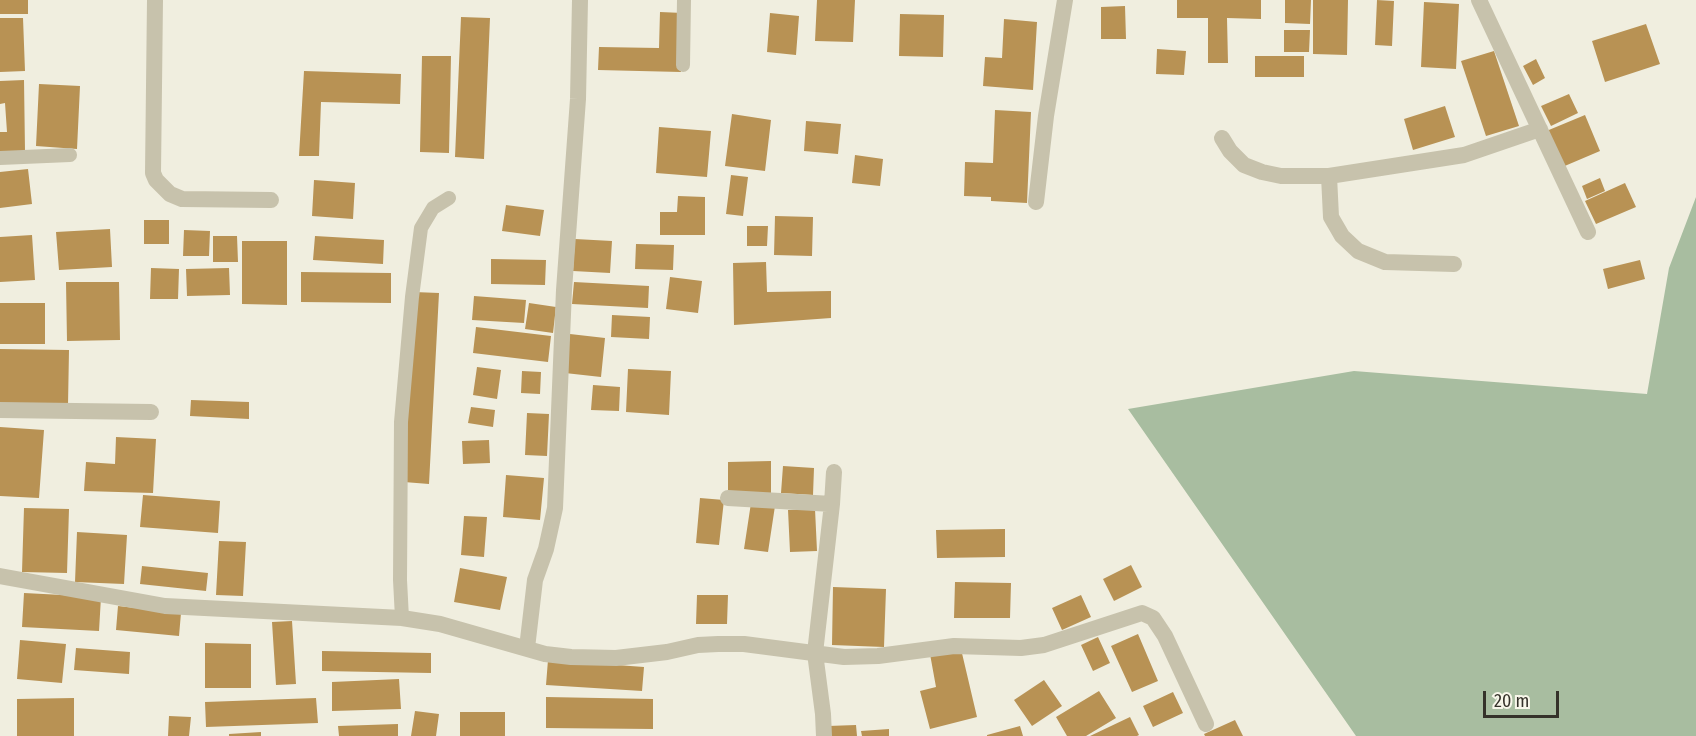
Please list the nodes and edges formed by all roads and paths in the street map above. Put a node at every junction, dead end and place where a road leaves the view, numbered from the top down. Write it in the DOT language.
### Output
graph roads {
  1 [pos="155,0"];
  2 [pos="580,0"];
  3 [pos="684,0"];
  4 [pos="1065,0"];
  5 [pos="1479,0"];
  6 [pos="683,65"];
  7 [pos="1540,129"];
  8 [pos="1222,138"];
  9 [pos="70,155"];
  10 [pos="0,158"];
  11 [pos="1329,176"];
  12 [pos="449,198"];
  13 [pos="271,200"];
  14 [pos="1036,202"];
  15 [pos="1588,232"];
  16 [pos="1454,264"];
  17 [pos="0,410"];
  18 [pos="151,412"];
  19 [pos="834,472"];
  20 [pos="728,498"];
  21 [pos="832,504"];
  22 [pos="0,576"];
  23 [pos="402,618"];
  24 [pos="527,648"];
  25 [pos="815,653"];
  26 [pos="1206,724"];
  27 [pos="824,736"];
  1 -- 13 [label="street"];
  2 -- 24 [label="street"];
  3 -- 6 [label="lane"];
  4 -- 14 [label="street"];
  5 -- 7 [label="street"];
  7 -- 11 [label="street"];
  7 -- 15 [label="street"];
  8 -- 11 [label="street"];
  9 -- 10 [label="lane"];
  11 -- 16 [label="street"];
  12 -- 23 [label="lane"];
  17 -- 18 [label="street"];
  19 -- 21 [label="street"];
  20 -- 21 [label="street"];
  21 -- 25 [label="street"];
  22 -- 23 [label="street"];
  23 -- 24 [label="street"];
  24 -- 25 [label="street"];
  25 -- 26 [label="street"];
  25 -- 27 [label="street"];
}
